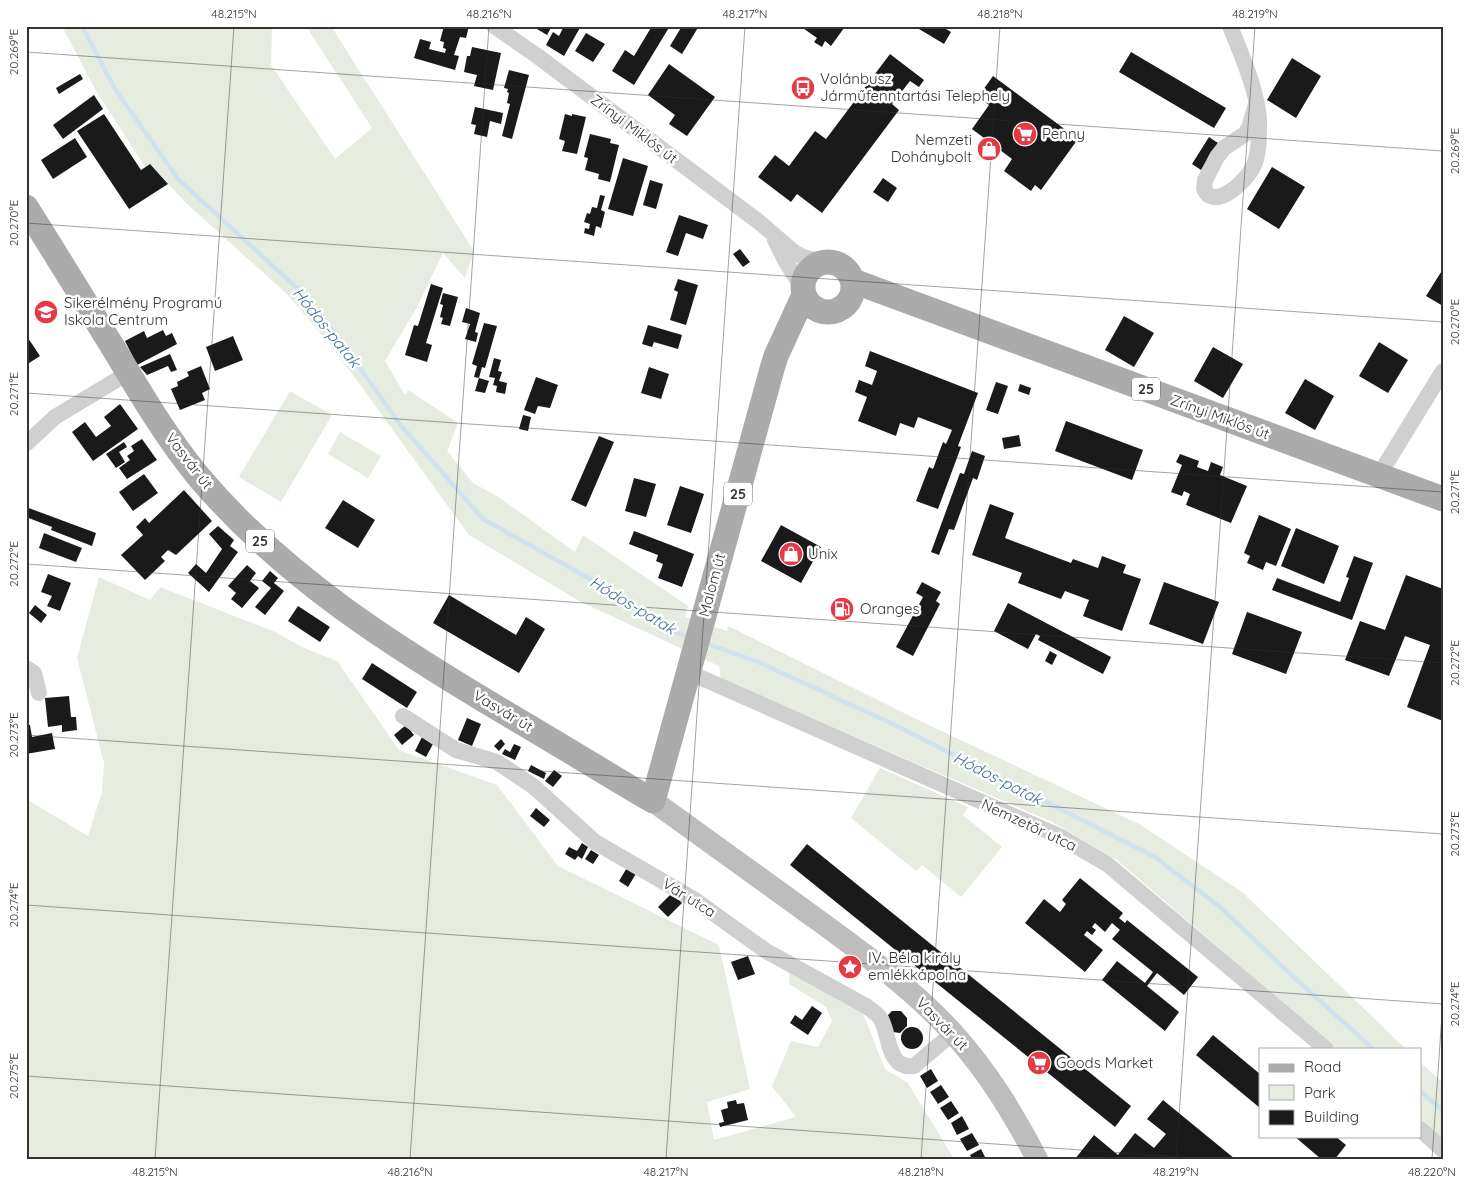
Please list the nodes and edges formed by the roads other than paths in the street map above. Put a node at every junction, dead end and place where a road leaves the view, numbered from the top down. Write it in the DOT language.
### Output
graph roads {
  1 [pos="494,26"];
  2 [pos="1230,26"];
  3 [pos="1256,104"];
  4 [pos="26,207"];
  5 [pos="772,234"];
  6 [pos="822,262"];
  7 [pos="853,281"];
  8 [pos="803,292"];
  9 [pos="914,303"];
  10 [pos="836,310"];
  11 [pos="772,369"];
  12 [pos="1443,371"];
  13 [pos="128,373"];
  14 [pos="26,444"];
  15 [pos="1379,475"];
  16 [pos="1443,500"];
  17 [pos="689,666"];
  18 [pos="26,668"];
  19 [pos="39,693"];
  20 [pos="403,716"];
  21 [pos="666,753"];
  22 [pos="600,769"];
  23 [pos="653,801"];
  24 [pos="953,1033"];
  25 [pos="1325,1048"];
  26 [pos="1422,1132"];
  27 [pos="1443,1150"];
  28 [pos="1037,1159"];
  1 -- 5 [label="street, Zrínyi Miklós út"];
  2 -- 3 [label="street"];
  3 -- 3 [label="street"];
  4 -- 13 [label="main road, Vasvár út / 25"];
  5 -- 6 [label="street, Zrínyi Miklós út"];
  5 -- 8 [label="street, Zrínyi Miklós út"];
  6 -- 7 [label="main road, 25"];
  6 -- 8 [label="main road, 25"];
  7 -- 9 [label="main road, Zrínyi Miklós út / 25"];
  7 -- 10 [label="main road"];
  8 -- 10 [label="main road"];
  8 -- 11 [label="main road, Malom út / 25"];
  9 -- 10 [label="main road, Zrínyi Miklós út / 25"];
  9 -- 15 [label="main road, Zrínyi Miklós út / 25"];
  10 -- 11 [label="main road, Malom út / 25"];
  11 -- 17 [label="main road, Malom út / 25"];
  12 -- 15 [label="street"];
  13 -- 14 [label="street"];
  13 -- 22 [label="main road, Vasvár út / 25"];
  15 -- 16 [label="main road, Zrínyi Miklós út / 25"];
  17 -- 21 [label="main road, Malom út / 25"];
  17 -- 25 [label="street, Nemzetőr utca"];
  18 -- 19 [label="street"];
  20 -- 24 [label="street, Vár utca"];
  21 -- 22 [label="main road, 25"];
  21 -- 23 [label="main road, Malom út / 25"];
  22 -- 23 [label="main road, Vasvár út / 25"];
  23 -- 24 [label="street, Vasvár út"];
  24 -- 28 [label="street, Vasvár út"];
  26 -- 27 [label="street"];
}
